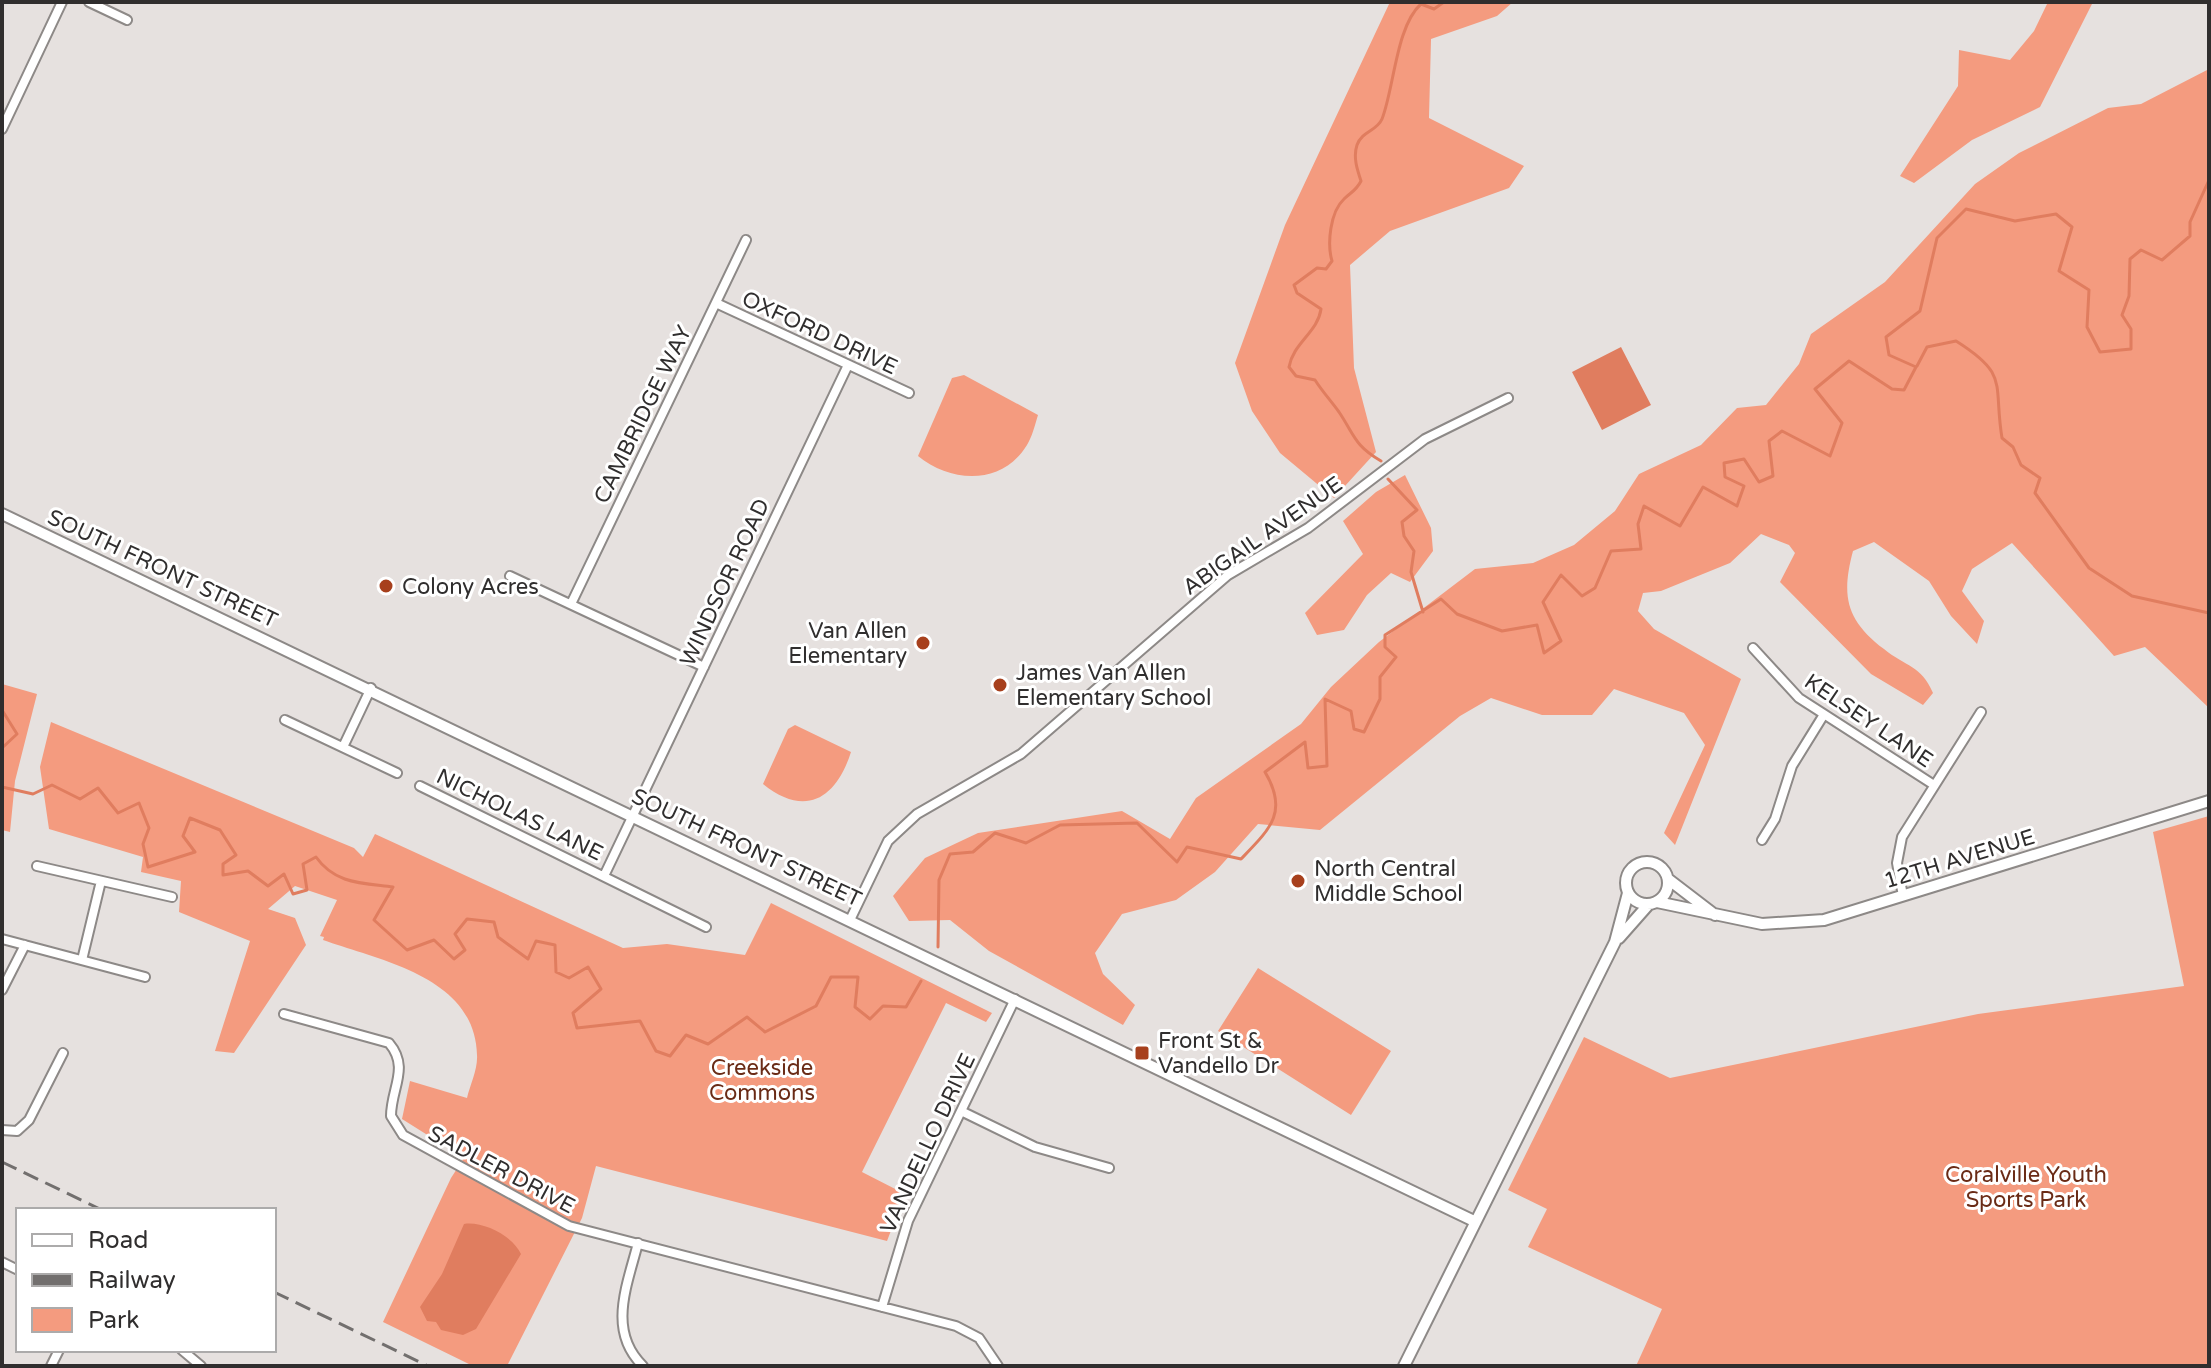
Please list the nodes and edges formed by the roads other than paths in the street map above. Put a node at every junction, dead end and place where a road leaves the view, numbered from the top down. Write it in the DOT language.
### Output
graph roads {
  1 [pos="62,2"];
  2 [pos="89,2"];
  3 [pos="127,20"];
  4 [pos="2,129"];
  5 [pos="746,240"];
  6 [pos="716,303"];
  7 [pos="848,365"];
  8 [pos="909,393"];
  9 [pos="1508,398"];
  10 [pos="2,514"];
  11 [pos="510,576"];
  12 [pos="571,604"];
  13 [pos="1753,648"];
  14 [pos="704,667"];
  15 [pos="371,688"];
  16 [pos="1981,712"];
  17 [pos="1823,716"];
  18 [pos="285,720"];
  19 [pos="343,747"];
  20 [pos="397,773"];
  21 [pos="1934,785"];
  22 [pos="420,786"];
  23 [pos="2209,801"];
  24 [pos="633,815"];
  25 [pos="1762,840"];
  26 [pos="37,866"];
  27 [pos="604,876"];
  28 [pos="1668,879"];
  29 [pos="101,881"];
  30 [pos="1628,893"];
  31 [pos="1903,896"];
  32 [pos="172,897"];
  33 [pos="1653,903"];
  34 [pos="1717,916"];
  35 [pos="851,918"];
  36 [pos="706,927"];
  37 [pos="2,939"];
  38 [pos="1615,942"];
  39 [pos="25,945"];
  40 [pos="82,960"];
  41 [pos="145,977"];
  42 [pos="2,990"];
  43 [pos="1015,999"];
  44 [pos="284,1014"];
  45 [pos="63,1053"];
  46 [pos="961,1111"];
  47 [pos="2,1130"];
  48 [pos="1109,1168"];
  49 [pos="1474,1221"];
  50 [pos="638,1243"];
  51 [pos="882,1307"];
  52 [pos="184,1352"];
  53 [pos="201,1366"];
  54 [pos="643,1366"];
  55 [pos="998,1366"];
  56 [pos="1404,1366"];
  1 -- 4 [label="street"];
  2 -- 3 [label="street"];
  5 -- 6 [label="street, CAMBRIDGE WAY"];
  6 -- 7 [label="street, OXFORD DRIVE"];
  6 -- 12 [label="street, CAMBRIDGE WAY"];
  7 -- 8 [label="street, OXFORD DRIVE"];
  7 -- 14 [label="street, WINDSOR ROAD"];
  9 -- 35 [label="street, ABIGAIL AVENUE"];
  10 -- 15 [label="street, SOUTH FRONT STREET"];
  11 -- 12 [label="street"];
  12 -- 14 [label="street"];
  13 -- 17 [label="street, KELSEY LANE"];
  14 -- 24 [label="street, WINDSOR ROAD"];
  15 -- 19 [label="street"];
  15 -- 24 [label="street, SOUTH FRONT STREET"];
  16 -- 21 [label="street"];
  17 -- 21 [label="street, KELSEY LANE"];
  17 -- 25 [label="street"];
  18 -- 19 [label="street"];
  19 -- 20 [label="street"];
  21 -- 31 [label="street"];
  22 -- 27 [label="street, NICHOLAS LANE"];
  23 -- 31 [label="street, 12TH AVENUE"];
  24 -- 27 [label="street, NICHOLAS LANE"];
  24 -- 35 [label="street, SOUTH FRONT STREET"];
  26 -- 29 [label="street"];
  27 -- 36 [label="street, NICHOLAS LANE"];
  28 -- 30 [label="street"];
  28 -- 33 [label="street"];
  28 -- 34 [label="street, 12TH AVENUE"];
  29 -- 32 [label="street"];
  29 -- 40 [label="street"];
  30 -- 33 [label="street"];
  30 -- 38 [label="street"];
  31 -- 34 [label="street, 12TH AVENUE"];
  33 -- 34 [label="street, 12TH AVENUE"];
  33 -- 38 [label="street"];
  35 -- 43 [label="street, SOUTH FRONT STREET"];
  37 -- 39 [label="street"];
  38 -- 49 [label="street"];
  39 -- 40 [label="street"];
  39 -- 42 [label="street"];
  40 -- 41 [label="street"];
  43 -- 46 [label="street, VANDELLO DRIVE"];
  43 -- 49 [label="street, SOUTH FRONT STREET"];
  44 -- 50 [label="street, SADLER DRIVE"];
  45 -- 47 [label="street"];
  46 -- 48 [label="street"];
  46 -- 51 [label="street, VANDELLO DRIVE"];
  49 -- 56 [label="street"];
  50 -- 51 [label="street, SADLER DRIVE"];
  50 -- 54 [label="street"];
  51 -- 55 [label="street, SADLER DRIVE"];
  52 -- 53 [label="street"];
}
